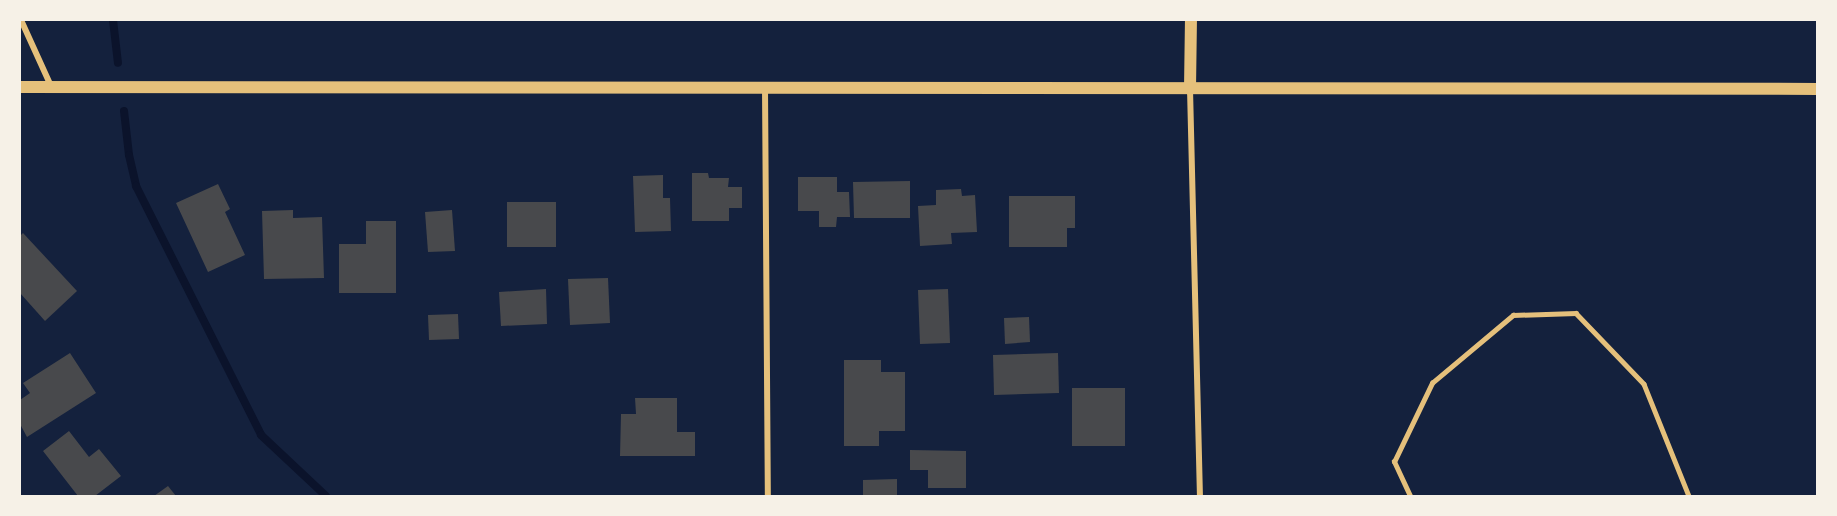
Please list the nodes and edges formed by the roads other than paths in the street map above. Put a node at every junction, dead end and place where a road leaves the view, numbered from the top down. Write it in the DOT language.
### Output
graph roads {
  1 [pos="21,20"];
  2 [pos="1191,20"];
  3 [pos="20,87"];
  4 [pos="51,87"];
  5 [pos="765,87"];
  6 [pos="1190,89"];
  7 [pos="1818,90"];
  8 [pos="768,496"];
  9 [pos="1200,496"];
  10 [pos="1410,496"];
  11 [pos="1689,496"];
  1 -- 4 [label="street"];
  2 -- 6 [label="main road"];
  3 -- 4 [label="main road"];
  4 -- 5 [label="main road"];
  5 -- 6 [label="main road"];
  5 -- 8 [label="street"];
  6 -- 7 [label="main road"];
  6 -- 9 [label="street"];
  10 -- 11 [label="lane"];
}
